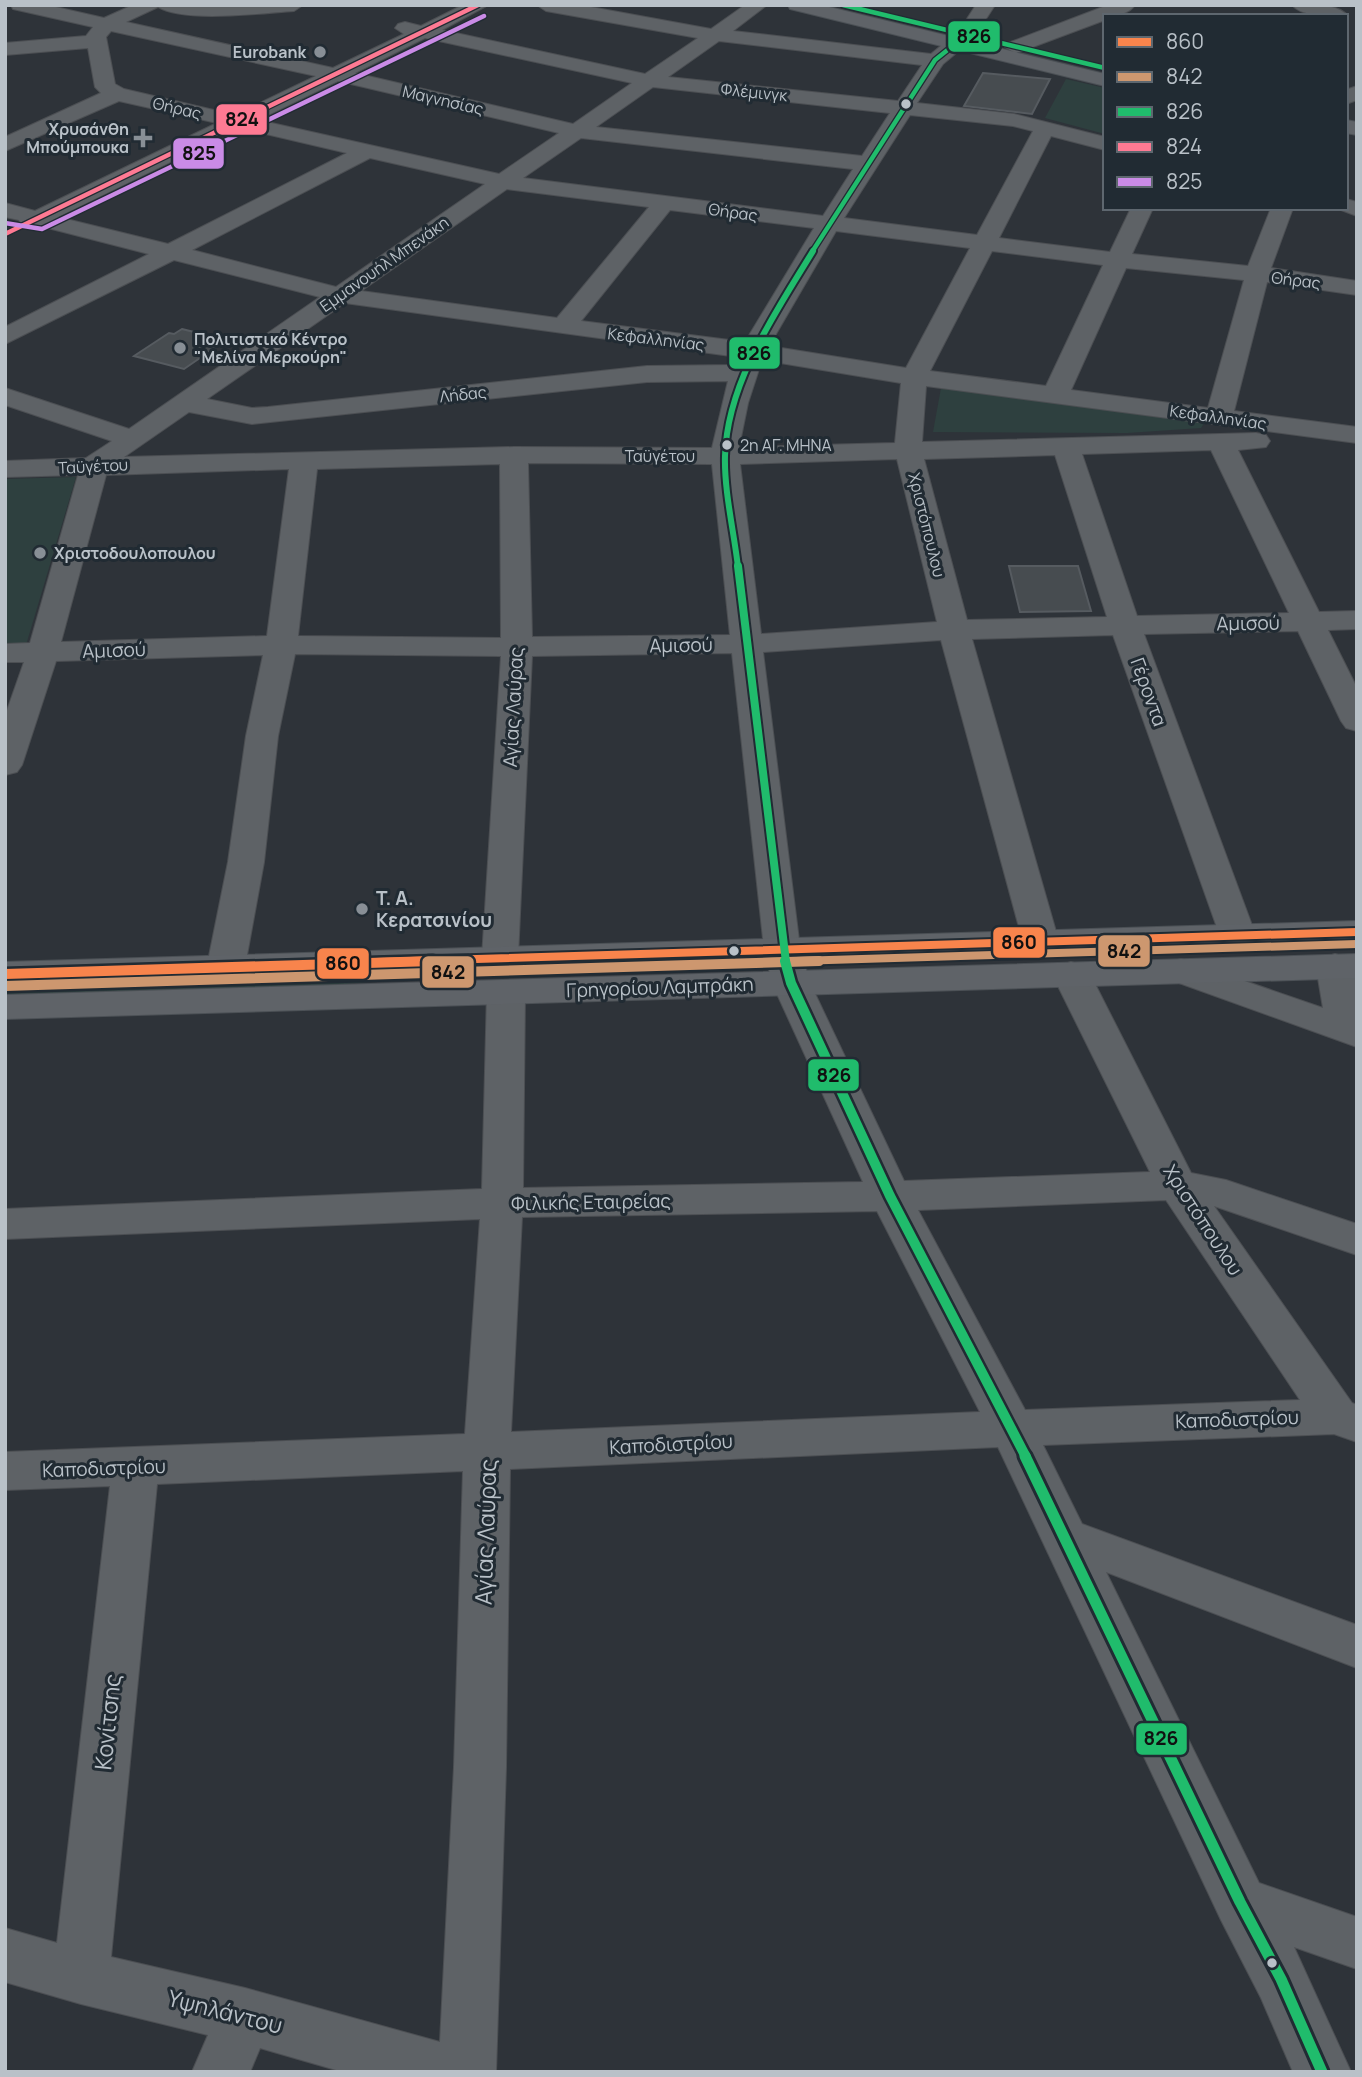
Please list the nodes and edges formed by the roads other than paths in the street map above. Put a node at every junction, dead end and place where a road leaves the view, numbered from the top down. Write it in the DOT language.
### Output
graph roads {
  1 [pos="20,5"];
  2 [pos="150,5"];
  3 [pos="166,5"];
  4 [pos="294,5"];
  5 [pos="479,5"];
  6 [pos="546,5"];
  7 [pos="758,5"];
  8 [pos="797,5"];
  9 [pos="842,5"];
  10 [pos="986,5"];
  11 [pos="1126,5"];
  12 [pos="187,8"];
  13 [pos="440,8"];
  14 [pos="1294,8"];
  15 [pos="1327,14"];
  16 [pos="414,30"];
  17 [pos="138,31"];
  18 [pos="100,33"];
  19 [pos="715,35"];
  20 [pos="952,46"];
  21 [pos="1015,47"];
  22 [pos="5,48"];
  23 [pos="1103,68"];
  24 [pos="326,72"];
  25 [pos="1103,80"];
  26 [pos="649,81"];
  27 [pos="117,94"];
  28 [pos="905,107"];
  29 [pos="226,119"];
  30 [pos="1045,128"];
  31 [pos="577,131"];
  32 [pos="11,138"];
  33 [pos="1103,143"];
  34 [pos="366,152"];
  35 [pos="870,164"];
  36 [pos="503,182"];
  37 [pos="664,203"];
  38 [pos="1141,210"];
  39 [pos="1281,210"];
  40 [pos="16,215"];
  41 [pos="828,225"];
  42 [pos="5,234"];
  43 [pos="983,244"];
  44 [pos="170,254"];
  45 [pos="1118,260"];
  46 [pos="1257,275"];
  47 [pos="1357,288"];
  48 [pos="340,295"];
  49 [pos="563,327"];
  50 [pos="5,337"];
  51 [pos="748,362"];
  52 [pos="915,377"];
  53 [pos="1055,395"];
  54 [pos="5,396"];
  55 [pos="184,403"];
  56 [pos="1220,429"];
  57 [pos="1357,437"];
  58 [pos="132,439"];
  59 [pos="1066,446"];
  60 [pos="908,450"];
  61 [pos="514,456"];
  62 [pos="725,456"];
  63 [pos="304,460"];
  64 [pos="95,465"];
  65 [pos="5,469"];
  66 [pos="1357,620"];
  67 [pos="1310,621"];
  68 [pos="1125,625"];
  69 [pos="954,630"];
  70 [pos="745,644"];
  71 [pos="281,645"];
  72 [pos="517,647"];
  73 [pos="43,652"];
  74 [pos="5,653"];
  75 [pos="1357,722"];
  76 [pos="5,765"];
  77 [pos="1357,932"];
  78 [pos="1238,936"];
  79 [pos="1041,942"];
  80 [pos="787,965"];
  81 [pos="1346,966"];
  82 [pos="226,967"];
  83 [pos="1181,971"];
  84 [pos="5,974"];
  85 [pos="1071,974"];
  86 [pos="503,975"];
  87 [pos="5,1007"];
  88 [pos="1351,1032"];
  89 [pos="1177,1185"];
  90 [pos="890,1196"];
  91 [pos="502,1203"];
  92 [pos="5,1224"];
  93 [pos="1357,1240"];
  94 [pos="1347,1420"];
  95 [pos="1012,1427"];
  96 [pos="487,1453"];
  97 [pos="135,1467"];
  98 [pos="5,1471"];
  99 [pos="1067,1540"];
  100 [pos="1357,1647"];
  101 [pos="1240,1902"];
  102 [pos="1357,1943"];
  103 [pos="5,1955"];
  104 [pos="81,1977"];
  105 [pos="245,2016"];
  106 [pos="221,2072"];
  107 [pos="444,2072"];
  108 [pos="467,2072"];
  109 [pos="1322,2072"];
  1 -- 18 [label="street, Μαγνησίας"];
  2 -- 18 [label="street"];
  3 -- 12 [label="street"];
  4 -- 12 [label="street"];
  5 -- 16 [label="street"];
  6 -- 19 [label="street"];
  7 -- 19 [label="street, Εμμανουήλ Μπενάκη"];
  8 -- 20 [label="main road"];
  9 -- 20 [label="main road"];
  10 -- 20 [label="street"];
  11 -- 21 [label="street"];
  12 -- 17 [label="street"];
  13 -- 16 [label="street"];
  14 -- 15 [label="street"];
  16 -- 24 [label="street"];
  16 -- 26 [label="street, Φλέμινγκ"];
  17 -- 18 [label="street, Μαγνησίας"];
  17 -- 24 [label="street, Μαγνησίας"];
  18 -- 22 [label="street"];
  18 -- 27 [label="street"];
  19 -- 20 [label="street"];
  19 -- 26 [label="street, Εμμανουήλ Μπενάκη"];
  20 -- 21 [label="main road"];
  20 -- 25 [label="main road"];
  20 -- 28 [label="street"];
  21 -- 23 [label="main road"];
  24 -- 29 [label="street"];
  24 -- 31 [label="street, Μαγνησίας"];
  26 -- 28 [label="street, Φλέμινγκ"];
  26 -- 31 [label="street, Εμμανουήλ Μπενάκη"];
  27 -- 29 [label="street, Θήρας"];
  27 -- 32 [label="street"];
  28 -- 30 [label="street, Φλέμινγκ"];
  28 -- 35 [label="street"];
  29 -- 34 [label="street, Θήρας"];
  29 -- 40 [label="street"];
  30 -- 33 [label="street, Φλέμινγκ"];
  30 -- 43 [label="street, Χριστόπουλου"];
  31 -- 35 [label="street, Μαγνησίας"];
  31 -- 36 [label="street, Εμμανουήλ Μπενάκη"];
  34 -- 36 [label="street, Θήρας"];
  34 -- 44 [label="street"];
  35 -- 41 [label="street"];
  36 -- 37 [label="street, Θήρας"];
  36 -- 48 [label="street, Εμμανουήλ Μπενάκη"];
  37 -- 41 [label="street, Θήρας"];
  37 -- 49 [label="street"];
  38 -- 45 [label="street"];
  39 -- 46 [label="street"];
  40 -- 42 [label="street"];
  40 -- 44 [label="street, Κεφαλληνίας"];
  41 -- 43 [label="street, Θήρας"];
  41 -- 51 [label="street"];
  43 -- 45 [label="street, Θήρας"];
  43 -- 52 [label="street, Χριστόπουλου"];
  44 -- 48 [label="street, Κεφαλληνίας"];
  44 -- 50 [label="street"];
  45 -- 46 [label="street, Θήρας"];
  45 -- 53 [label="street"];
  46 -- 47 [label="street, Θήρας"];
  46 -- 56 [label="street"];
  48 -- 49 [label="street, Κεφαλληνίας"];
  48 -- 55 [label="street, Εμμανουήλ Μπενάκη"];
  49 -- 51 [label="street, Κεφαλληνίας"];
  51 -- 52 [label="street, Κεφαλληνίας"];
  51 -- 55 [label="street, Λήδας"];
  51 -- 62 [label="street"];
  52 -- 53 [label="street, Κεφαλληνίας"];
  52 -- 60 [label="street, Χριστόπουλου"];
  53 -- 56 [label="street, Κεφαλληνίας"];
  54 -- 58 [label="street"];
  55 -- 58 [label="street, Εμμανουήλ Μπενάκη"];
  56 -- 57 [label="street, Ταϋγέτου"];
  56 -- 59 [label="street, Ταϋγέτου"];
  56 -- 67 [label="street"];
  58 -- 64 [label="street, Εμμανουήλ Μπενάκη"];
  59 -- 60 [label="street, Ταϋγέτου"];
  59 -- 68 [label="street, Γέροντα"];
  60 -- 62 [label="street, Ταϋγέτου"];
  60 -- 69 [label="street, Χριστόπουλου"];
  61 -- 62 [label="street, Ταϋγέτου"];
  61 -- 63 [label="street, Ταϋγέτου"];
  61 -- 72 [label="street, Αγίας Λαύρας"];
  62 -- 70 [label="street"];
  63 -- 64 [label="street, Ταϋγέτου"];
  63 -- 71 [label="street"];
  64 -- 65 [label="street, Ταϋγέτου"];
  64 -- 73 [label="street"];
  66 -- 67 [label="street, Αμισού"];
  67 -- 68 [label="street, Αμισού"];
  67 -- 75 [label="street"];
  68 -- 69 [label="street, Αμισού"];
  68 -- 78 [label="street, Γέροντα"];
  69 -- 70 [label="street, Αμισού"];
  69 -- 79 [label="street, Χριστόπουλου"];
  70 -- 72 [label="street, Αμισού"];
  70 -- 80 [label="street"];
  71 -- 72 [label="street, Αμισού"];
  71 -- 73 [label="street, Αμισού"];
  71 -- 82 [label="street"];
  72 -- 86 [label="street, Αγίας Λαύρας"];
  73 -- 74 [label="street, Αμισού"];
  73 -- 76 [label="street"];
  77 -- 78 [label="main road, Γρηγορίου Λαμπράκη"];
  78 -- 79 [label="main road, Γρηγορίου Λαμπράκη"];
  79 -- 80 [label="main road, Γρηγορίου Λαμπράκη"];
  80 -- 85 [label="main road, Γρηγορίου Λαμπράκη"];
  80 -- 86 [label="main road, Γρηγορίου Λαμπράκη"];
  80 -- 90 [label="street"];
  81 -- 83 [label="main road, Γρηγορίου Λαμπράκη"];
  81 -- 88 [label="street"];
  82 -- 84 [label="main road, Γρηγορίου Λαμπράκη"];
  82 -- 86 [label="main road, Γρηγορίου Λαμπράκη"];
  83 -- 85 [label="main road, Γρηγορίου Λαμπράκη"];
  83 -- 88 [label="street"];
  85 -- 89 [label="street, Χριστόπουλου"];
  86 -- 87 [label="main road, Γρηγορίου Λαμπράκη"];
  86 -- 91 [label="street, Αγίας Λαύρας"];
  89 -- 90 [label="street, Φιλικής Εταιρείας"];
  89 -- 93 [label="street, Φιλικής Εταιρείας"];
  89 -- 94 [label="street, Χριστόπουλου"];
  90 -- 91 [label="street, Φιλικής Εταιρείας"];
  90 -- 95 [label="street"];
  91 -- 92 [label="street, Φιλικής Εταιρείας"];
  91 -- 96 [label="street, Αγίας Λαύρας"];
  94 -- 95 [label="street, Καποδιστρίου"];
  95 -- 96 [label="street, Καποδιστρίου"];
  95 -- 99 [label="street"];
  96 -- 97 [label="street, Καποδιστρίου"];
  96 -- 108 [label="street, Αγίας Λαύρας"];
  97 -- 98 [label="street, Καποδιστρίου"];
  97 -- 104 [label="street, Κονίτσης"];
  99 -- 100 [label="street"];
  99 -- 101 [label="street"];
  101 -- 102 [label="street"];
  101 -- 109 [label="street"];
  103 -- 104 [label="street, Υψηλάντου"];
  104 -- 105 [label="street, Υψηλάντου"];
  105 -- 106 [label="street"];
  105 -- 107 [label="street, Υψηλάντου"];
}
